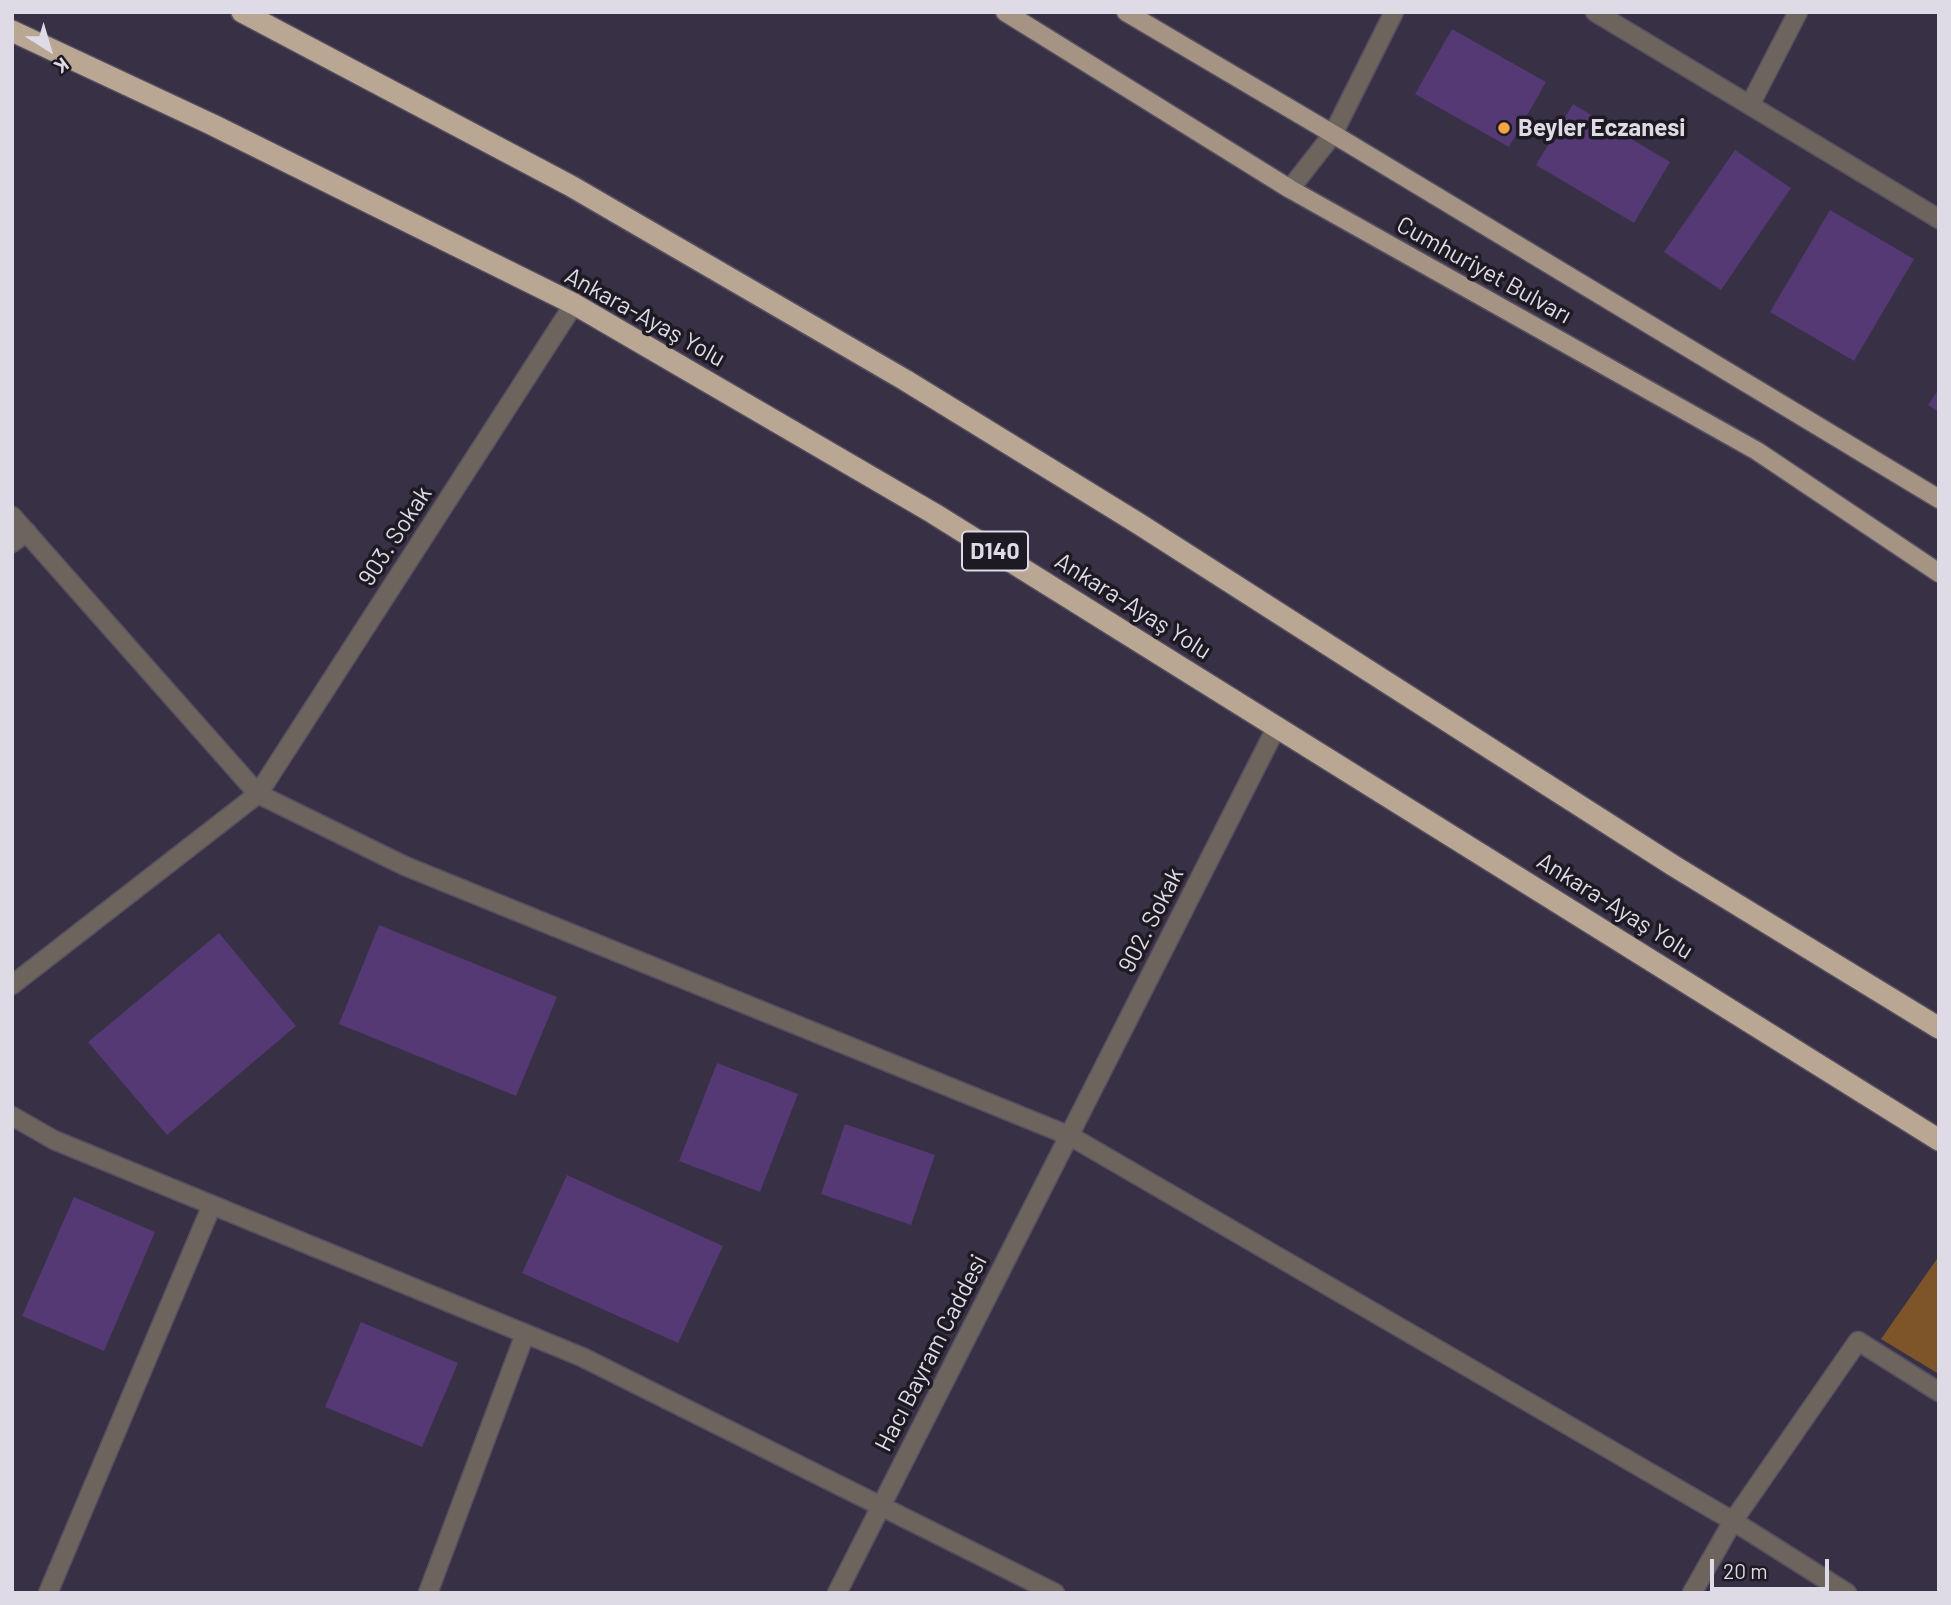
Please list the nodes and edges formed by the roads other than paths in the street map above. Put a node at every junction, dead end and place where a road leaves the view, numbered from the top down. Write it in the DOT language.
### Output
graph roads {
  1 [pos="242,12"];
  2 [pos="1004,12"];
  3 [pos="1126,12"];
  4 [pos="1394,12"];
  5 [pos="1595,12"];
  6 [pos="1798,12"];
  7 [pos="12,31"];
  8 [pos="1750,105"];
  9 [pos="1333,134"];
  10 [pos="1290,189"];
  11 [pos="1939,219"];
  12 [pos="574,304"];
  13 [pos="1939,499"];
  14 [pos="12,516"];
  15 [pos="19,537"];
  16 [pos="1939,573"];
  17 [pos="1277,726"];
  18 [pos="258,793"];
  19 [pos="12,985"];
  20 [pos="1939,1028"];
  21 [pos="12,1116"];
  22 [pos="1070,1136"];
  23 [pos="1939,1140"];
  24 [pos="212,1205"];
  25 [pos="525,1334"];
  26 [pos="1939,1392"];
  27 [pos="881,1504"];
  28 [pos="1734,1521"];
  29 [pos="48,1593"];
  30 [pos="428,1593"];
  31 [pos="837,1593"];
  32 [pos="1055,1593"];
  33 [pos="1692,1593"];
  34 [pos="1847,1593"];
  1 -- 20 [label="highway"];
  2 -- 10 [label="main road, Cumhuriyet Bulvarı"];
  3 -- 9 [label="main road, Cumhuriyet Bulvarı"];
  4 -- 9 [label="street"];
  5 -- 8 [label="street"];
  6 -- 8 [label="street"];
  7 -- 12 [label="highway, Ankara-Ayaş Yolu / D140"];
  8 -- 11 [label="street"];
  9 -- 10 [label="street"];
  9 -- 13 [label="main road, Cumhuriyet Bulvarı"];
  10 -- 16 [label="main road, Cumhuriyet Bulvarı"];
  12 -- 17 [label="highway, Ankara-Ayaş Yolu / D140"];
  12 -- 18 [label="street, 903. Sokak"];
  14 -- 15 [label="street"];
  15 -- 18 [label="street"];
  17 -- 22 [label="street, 902. Sokak"];
  17 -- 23 [label="highway, Ankara-Ayaş Yolu / D140"];
  18 -- 19 [label="street, 903. Sokak"];
  18 -- 22 [label="street"];
  21 -- 24 [label="street"];
  22 -- 27 [label="street, Hacı Bayram Caddesi"];
  22 -- 28 [label="street"];
  24 -- 25 [label="street"];
  24 -- 29 [label="street"];
  25 -- 27 [label="street"];
  25 -- 30 [label="street"];
  26 -- 28 [label="street"];
  27 -- 31 [label="street, Hacı Bayram Caddesi"];
  27 -- 32 [label="street"];
  28 -- 33 [label="street"];
  28 -- 34 [label="street"];
}
